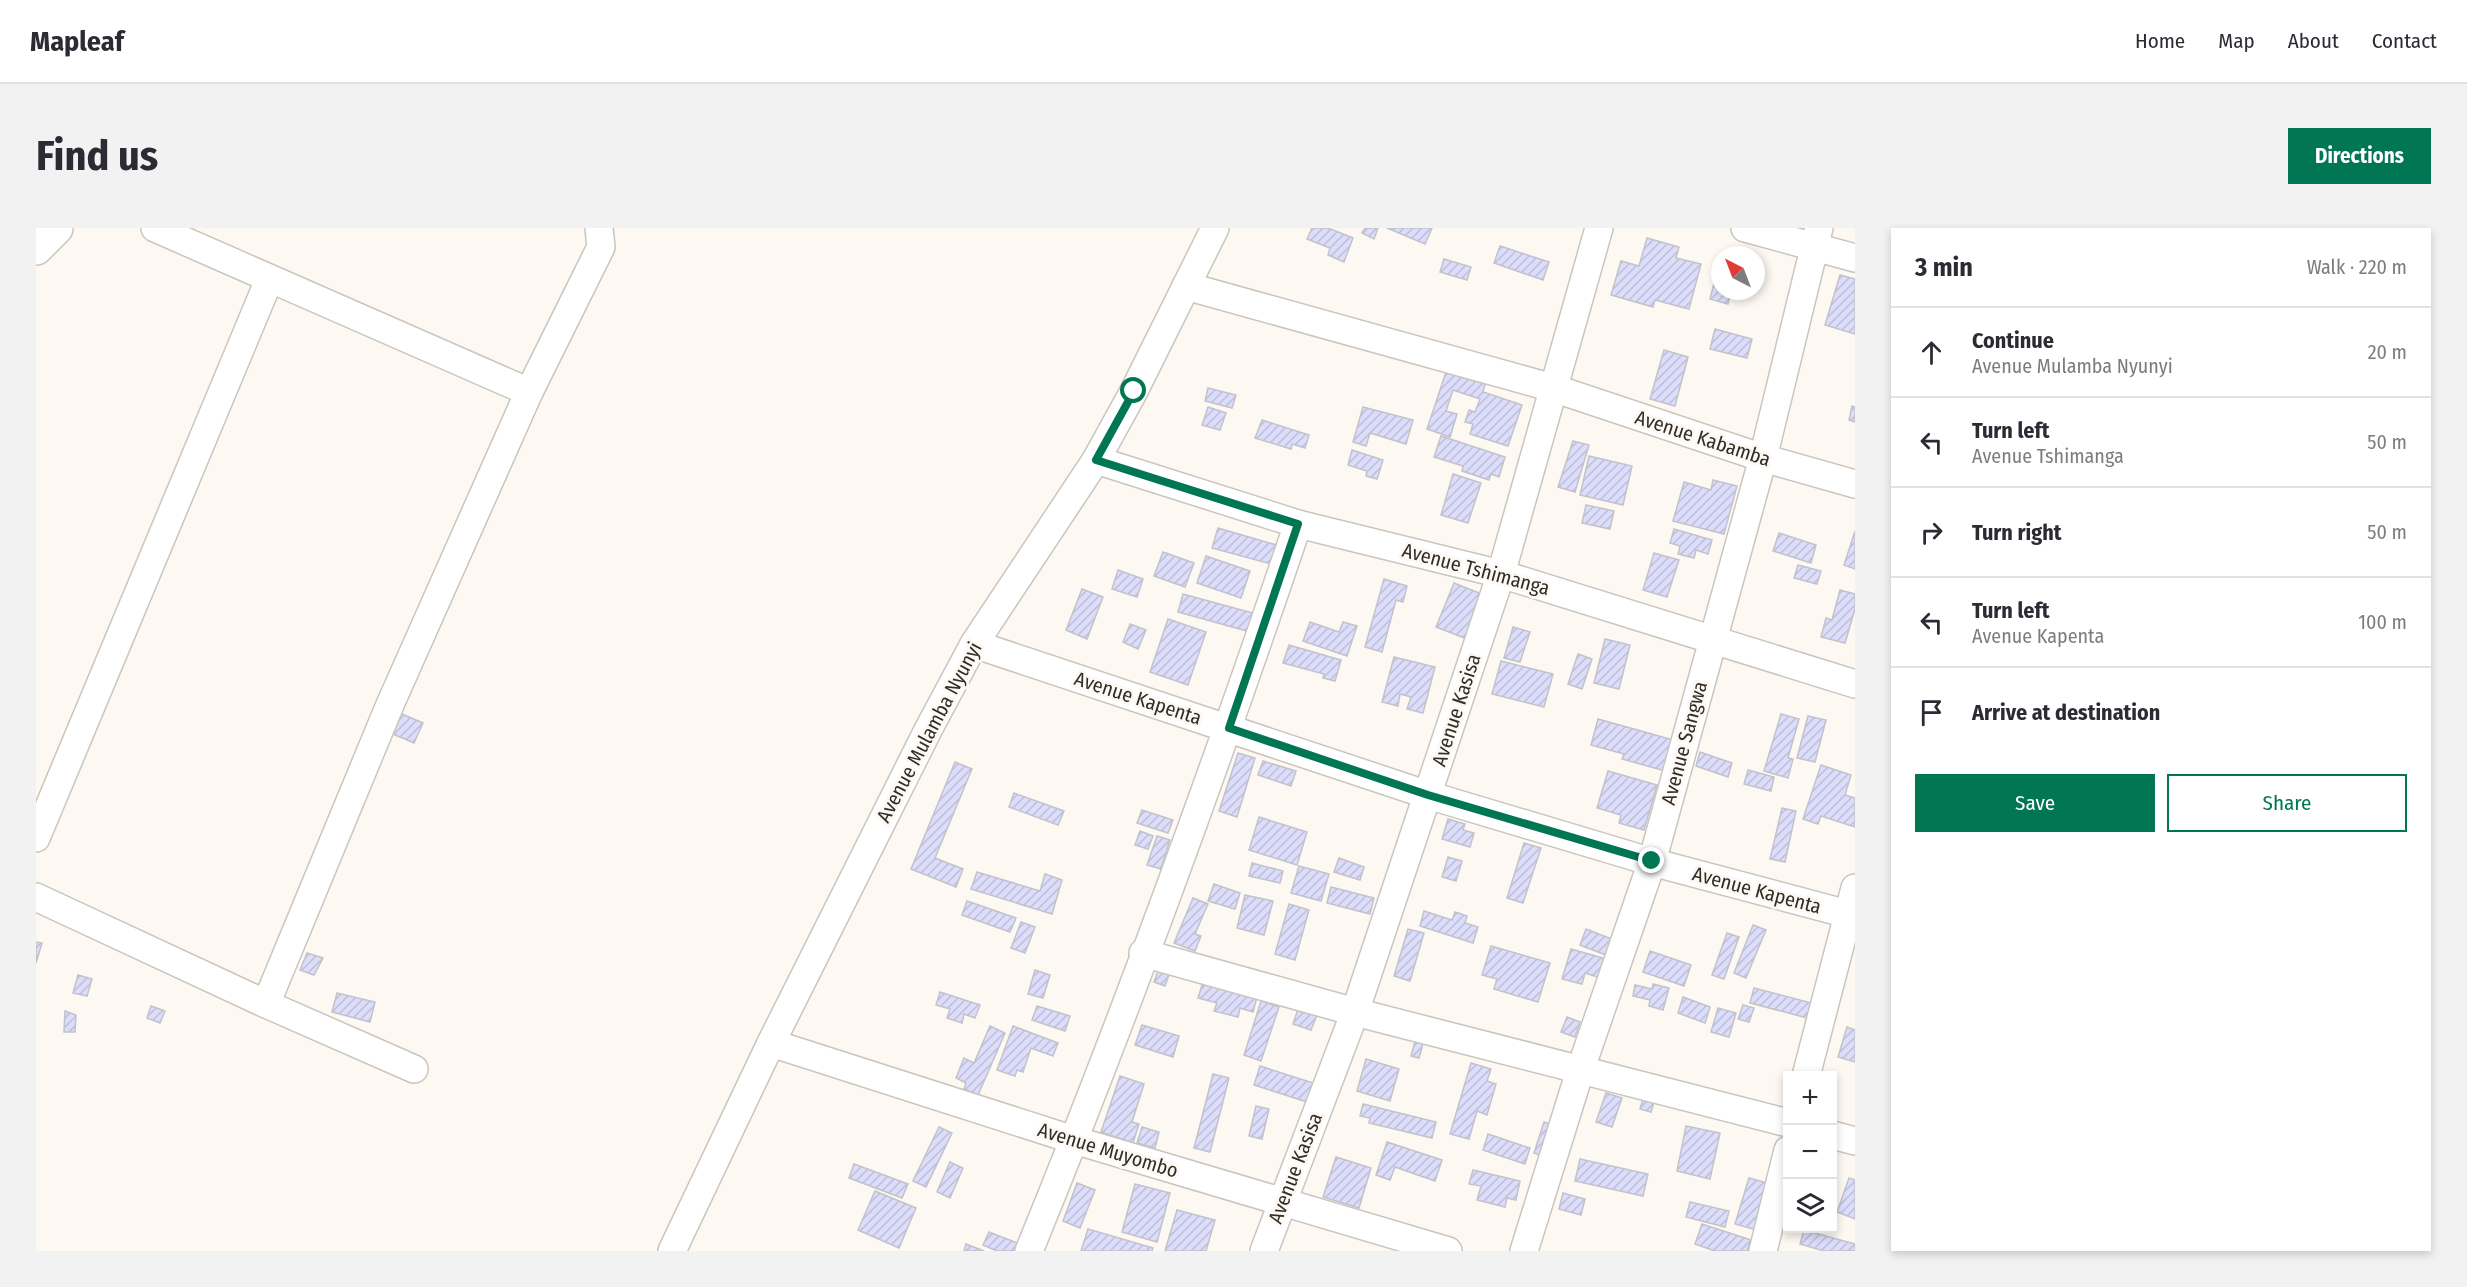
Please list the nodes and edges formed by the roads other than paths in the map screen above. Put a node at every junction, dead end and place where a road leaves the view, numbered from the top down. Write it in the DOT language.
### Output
graph roads {
  1 [pos="56,228"];
  2 [pos="155,228"];
  3 [pos="598,228"];
  4 [pos="1215,228"];
  5 [pos="1599,228"];
  6 [pos="1745,228"];
  7 [pos="1816,238"];
  8 [pos="36,248"];
  9 [pos="1855,258"];
  10 [pos="269,280"];
  11 [pos="1186,286"];
  12 [pos="1553,388"];
  13 [pos="529,392"];
  14 [pos="1763,458"];
  15 [pos="1096,460"];
  16 [pos="1855,484"];
  17 [pos="1298,524"];
  18 [pos="1501,574"];
  19 [pos="1713,639"];
  20 [pos="974,644"];
  21 [pos="1855,684"];
  22 [pos="1229,728"];
  23 [pos="1428,795"];
  24 [pos="36,838"];
  25 [pos="1652,861"];
  26 [pos="36,897"];
  27 [pos="1853,906"];
  28 [pos="1143,953"];
  29 [pos="266,1004"];
  30 [pos="1355,1012"];
  31 [pos="771,1044"];
  32 [pos="414,1069"];
  33 [pos="1580,1071"];
  34 [pos="1807,1071"];
  35 [pos="1783,1122"];
  36 [pos="1837,1136"];
  37 [pos="1074,1140"];
  38 [pos="1855,1141"];
  39 [pos="1783,1170"];
  40 [pos="1281,1202"];
  41 [pos="672,1251"];
  42 [pos="1029,1251"];
  43 [pos="1264,1251"];
  44 [pos="1448,1251"];
  45 [pos="1524,1251"];
  46 [pos="1763,1251"];
  1 -- 8 [label="street"];
  2 -- 10 [label="street"];
  3 -- 13 [label="street"];
  4 -- 11 [label="street, Avenue Mulamba Nyunyi"];
  5 -- 12 [label="street, Avenue Kasisa"];
  6 -- 7 [label="street"];
  7 -- 9 [label="street"];
  7 -- 14 [label="street, Avenue Sangwa"];
  10 -- 13 [label="street"];
  10 -- 24 [label="street"];
  11 -- 12 [label="street, Avenue Kabamba"];
  11 -- 15 [label="street, Avenue Mulamba Nyunyi"];
  12 -- 14 [label="street, Avenue Kabamba"];
  12 -- 18 [label="street, Avenue Kasisa"];
  13 -- 29 [label="street"];
  14 -- 16 [label="street, Avenue Kabamba"];
  14 -- 19 [label="street, Avenue Sangwa"];
  15 -- 17 [label="street, Avenue Tshimanga"];
  15 -- 20 [label="street, Avenue Mulamba Nyunyi"];
  17 -- 18 [label="street, Avenue Tshimanga"];
  17 -- 22 [label="street"];
  18 -- 19 [label="street, Avenue Tshimanga"];
  18 -- 23 [label="street, Avenue Kasisa"];
  19 -- 21 [label="street, Avenue Tshimanga"];
  19 -- 25 [label="street, Avenue Sangwa"];
  20 -- 22 [label="street, Avenue Kapenta"];
  20 -- 31 [label="street, Avenue Mulamba Nyunyi"];
  22 -- 23 [label="street, Avenue Kapenta"];
  22 -- 28 [label="street"];
  23 -- 25 [label="street, Avenue Kapenta"];
  23 -- 30 [label="street, Avenue Kasisa"];
  25 -- 27 [label="street, Avenue Kapenta"];
  25 -- 33 [label="street, Avenue Sangwa"];
  26 -- 29 [label="street"];
  27 -- 34 [label="street"];
  28 -- 30 [label="street"];
  28 -- 37 [label="street"];
  29 -- 32 [label="street"];
  30 -- 33 [label="street"];
  30 -- 40 [label="street, Avenue Kasisa"];
  31 -- 37 [label="street, Avenue Muyombo"];
  31 -- 41 [label="street, Avenue Mulamba Nyunyi"];
  33 -- 35 [label="street"];
  33 -- 45 [label="street, Avenue Sangwa"];
  36 -- 38 [label="street"];
  37 -- 40 [label="street, Avenue Muyombo"];
  37 -- 42 [label="street"];
  39 -- 46 [label="street"];
  40 -- 43 [label="street, Avenue Kasisa"];
  40 -- 44 [label="street, Avenue Muyombo"];
}
